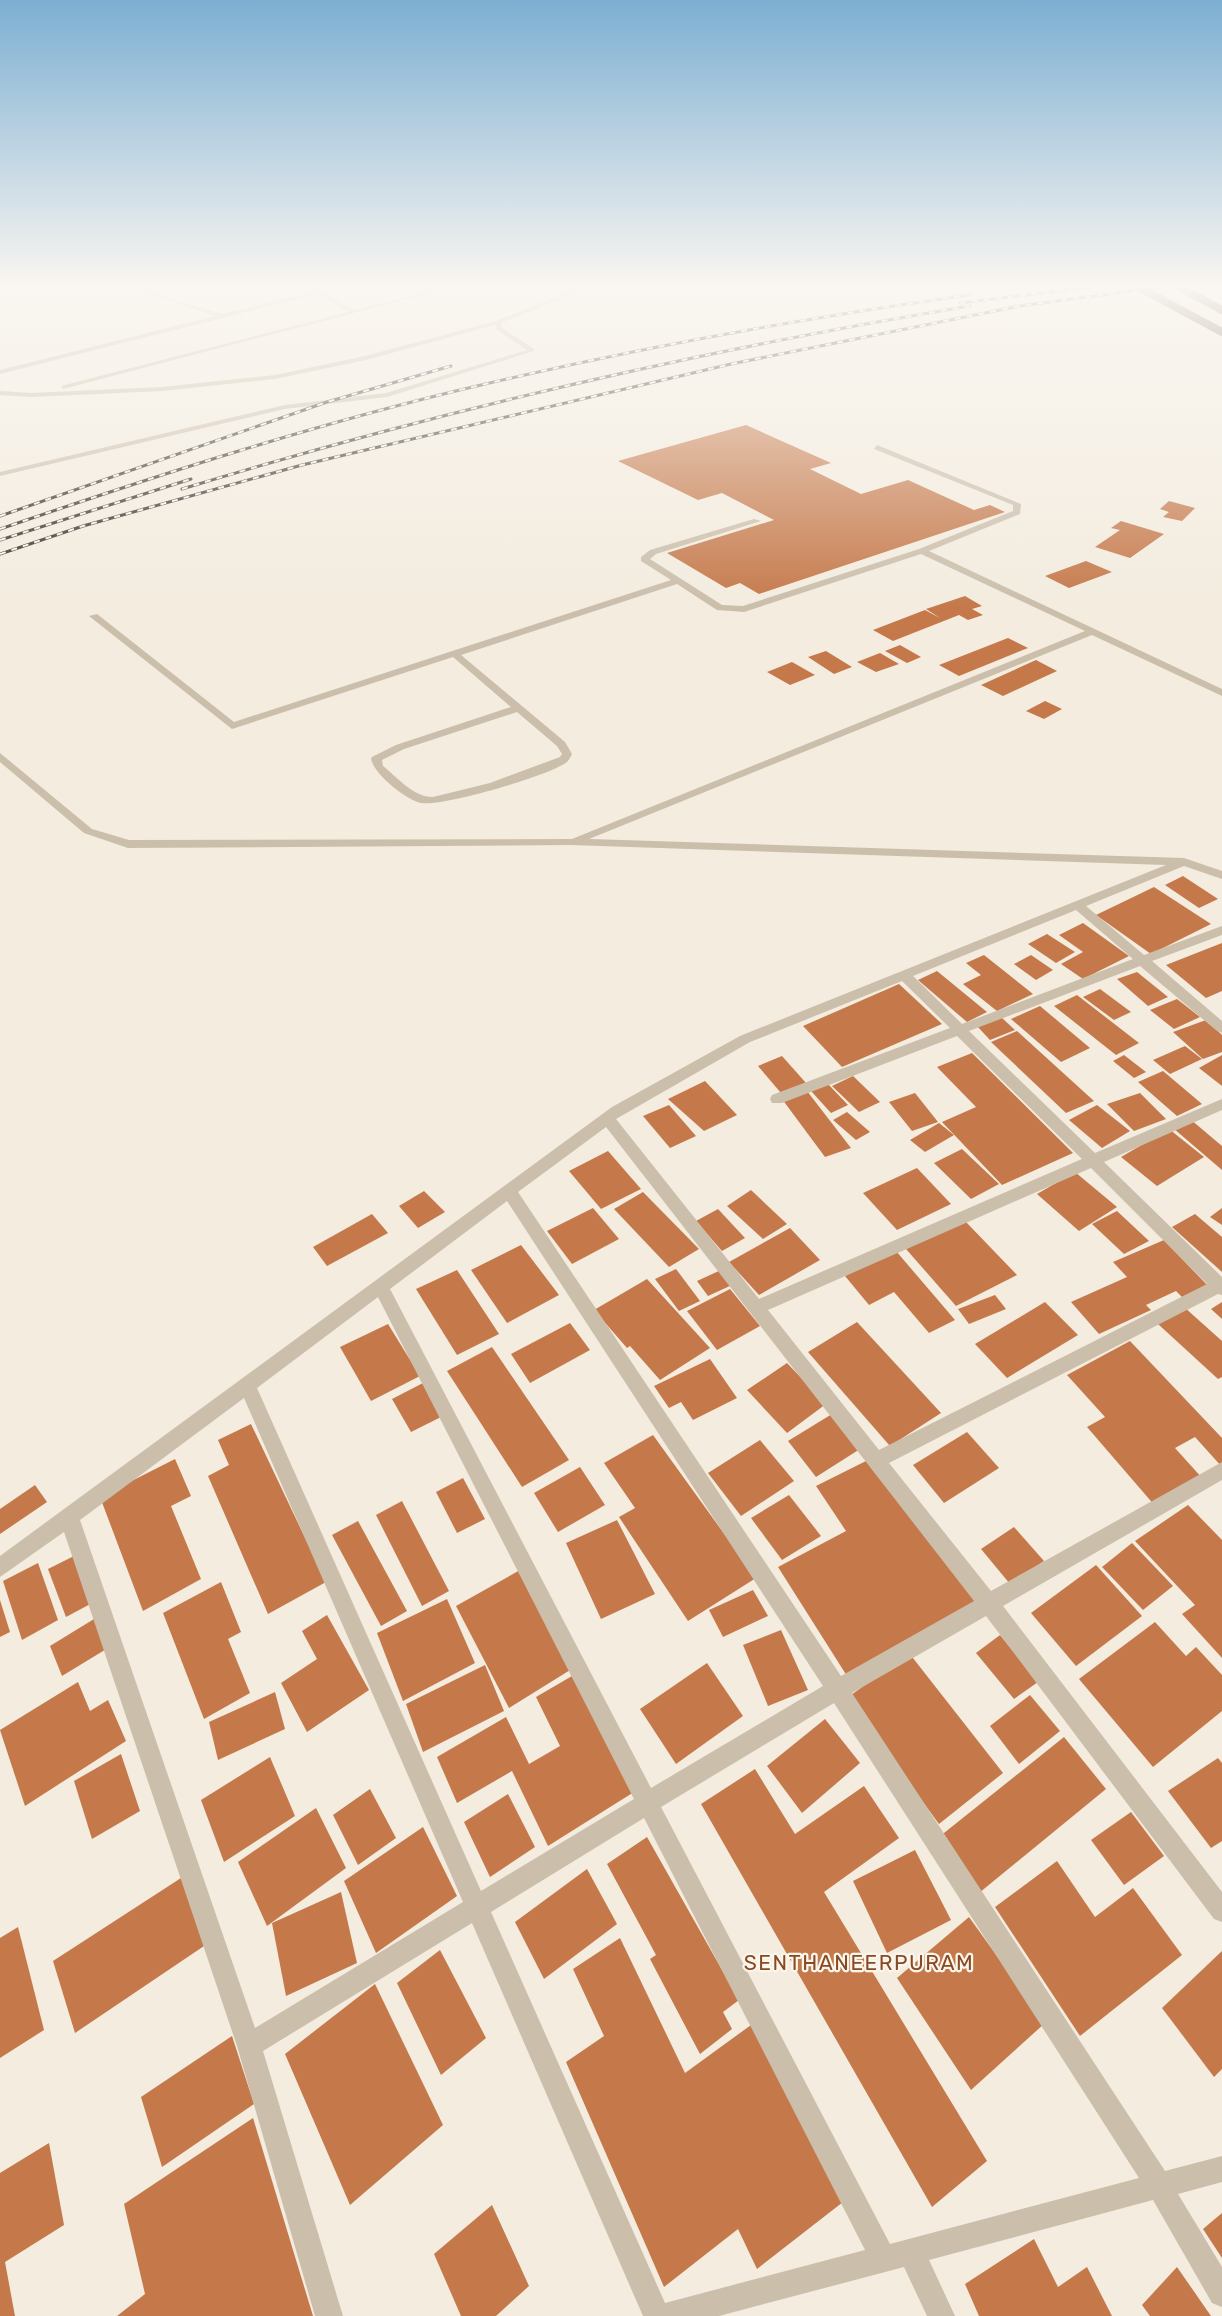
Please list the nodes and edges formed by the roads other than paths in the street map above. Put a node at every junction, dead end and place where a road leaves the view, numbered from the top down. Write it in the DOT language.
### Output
graph roads {
  1 [pos="42,391"];
  2 [pos="108,391"];
  3 [pos="397,391"];
  4 [pos="0,393"];
  5 [pos="31,394"];
  6 [pos="877,447"];
  7 [pos="0,474"];
  8 [pos="757,521"];
  9 [pos="922,550"];
  10 [pos="678,581"];
  11 [pos="94,616"];
  12 [pos="1094,631"];
  13 [pos="455,654"];
  14 [pos="1222,693"];
  15 [pos="516,708"];
  16 [pos="0,756"];
  17 [pos="571,842"];
  18 [pos="1184,862"];
  19 [pos="1222,875"];
  20 [pos="1077,905"];
  21 [pos="1222,930"];
  22 [pos="1140,961"];
  23 [pos="904,975"];
  24 [pos="1222,1028"];
  25 [pos="960,1029"];
  26 [pos="777,1099"];
  27 [pos="1222,1104"];
  28 [pos="607,1118"];
  29 [pos="1095,1160"];
  30 [pos="508,1191"];
  31 [pos="380,1286"];
  32 [pos="1221,1286"];
  33 [pos="756,1308"];
  34 [pos="248,1385"];
  35 [pos="876,1461"];
  36 [pos="1222,1470"];
  37 [pos="69,1517"];
  38 [pos="0,1568"];
  39 [pos="990,1605"];
  40 [pos="838,1690"];
  41 [pos="648,1803"];
  42 [pos="479,1906"];
  43 [pos="1222,1911"];
  44 [pos="249,2046"];
  45 [pos="1222,2169"];
  46 [pos="1159,2186"];
  47 [pos="911,2252"];
  48 [pos="884,2258"];
  49 [pos="1222,2293"];
  50 [pos="699,2312"];
  51 [pos="329,2316"];
  52 [pos="657,2316"];
  53 [pos="668,2316"];
  54 [pos="941,2316"];
  1 -- 5 [label="street"];
  2 -- 5 [label="street"];
  3 -- 7 [label="street"];
  4 -- 5 [label="street"];
  6 -- 9 [label="street"];
  8 -- 10 [label="street"];
  9 -- 10 [label="street"];
  9 -- 12 [label="street"];
  10 -- 13 [label="street"];
  11 -- 13 [label="street"];
  12 -- 14 [label="street"];
  12 -- 17 [label="street"];
  13 -- 15 [label="street"];
  15 -- 15 [label="street"];
  16 -- 17 [label="street"];
  17 -- 18 [label="street"];
  18 -- 19 [label="street"];
  18 -- 20 [label="street"];
  20 -- 22 [label="street"];
  20 -- 23 [label="street"];
  21 -- 22 [label="street"];
  22 -- 24 [label="street"];
  22 -- 25 [label="street"];
  23 -- 25 [label="street"];
  23 -- 28 [label="street"];
  25 -- 26 [label="street"];
  25 -- 29 [label="street"];
  27 -- 29 [label="street"];
  28 -- 30 [label="street"];
  28 -- 33 [label="street"];
  29 -- 32 [label="street"];
  29 -- 33 [label="street"];
  30 -- 31 [label="street"];
  30 -- 40 [label="street"];
  31 -- 34 [label="street"];
  31 -- 41 [label="street"];
  32 -- 35 [label="street"];
  33 -- 35 [label="street"];
  34 -- 37 [label="street"];
  34 -- 42 [label="street"];
  35 -- 39 [label="street"];
  36 -- 39 [label="street"];
  37 -- 38 [label="street"];
  37 -- 44 [label="street"];
  39 -- 40 [label="street"];
  39 -- 43 [label="street"];
  40 -- 41 [label="street"];
  40 -- 46 [label="street"];
  41 -- 42 [label="street"];
  41 -- 48 [label="street"];
  42 -- 44 [label="street"];
  42 -- 52 [label="street"];
  44 -- 51 [label="street"];
  45 -- 46 [label="street"];
  46 -- 47 [label="street"];
  46 -- 49 [label="street"];
  47 -- 48 [label="street"];
  47 -- 54 [label="street"];
  48 -- 50 [label="street"];
  50 -- 53 [label="street"];
}
